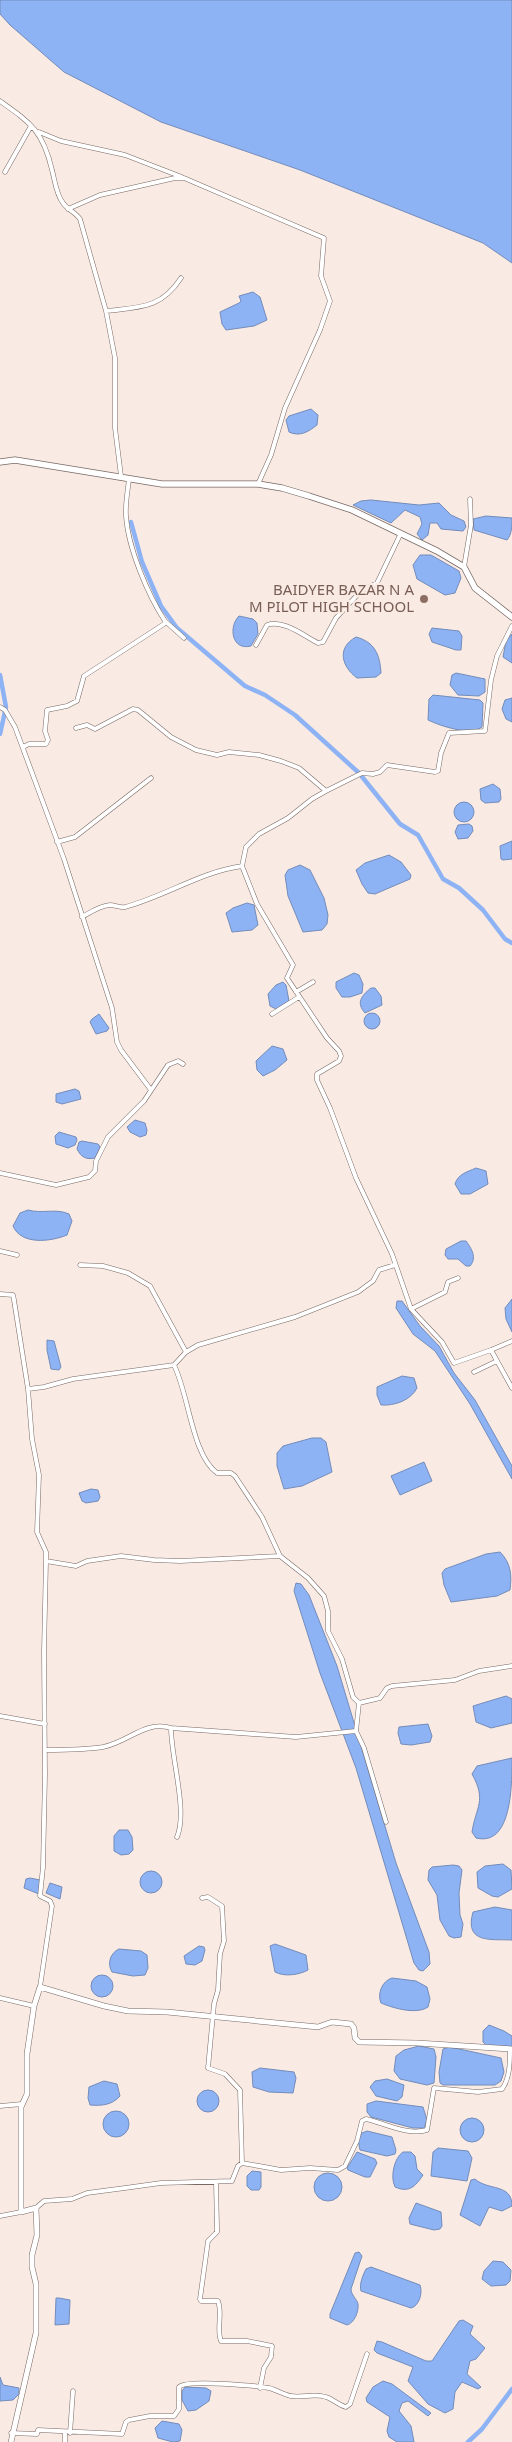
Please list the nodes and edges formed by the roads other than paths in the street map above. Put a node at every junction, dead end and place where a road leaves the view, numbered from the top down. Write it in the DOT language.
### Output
graph roads {
  1 [pos="0,101"];
  2 [pos="31,126"];
  3 [pos="39,132"];
  4 [pos="5,172"];
  5 [pos="184,178"];
  6 [pos="68,209"];
  7 [pos="181,278"];
  8 [pos="106,311"];
  9 [pos="0,462"];
  10 [pos="121,476"];
  11 [pos="129,478"];
  12 [pos="258,484"];
  13 [pos="470,499"];
  14 [pos="400,535"];
  15 [pos="464,567"];
  16 [pos="512,617"];
  17 [pos="165,621"];
  18 [pos="512,626"];
  19 [pos="184,638"];
  20 [pos="256,645"];
  21 [pos="0,707"];
  22 [pos="76,728"];
  23 [pos="22,747"];
  24 [pos="151,778"];
  25 [pos="326,791"];
  26 [pos="57,842"];
  27 [pos="242,866"];
  28 [pos="82,917"];
  29 [pos="313,982"];
  30 [pos="296,992"];
  31 [pos="299,997"];
  32 [pos="272,1014"];
  33 [pos="183,1064"];
  34 [pos="151,1090"];
  35 [pos="0,1173"];
  36 [pos="0,1251"];
  37 [pos="17,1255"];
  38 [pos="80,1265"];
  39 [pos="395,1265"];
  40 [pos="458,1278"];
  41 [pos="0,1294"];
  42 [pos="411,1309"];
  43 [pos="512,1341"];
  44 [pos="491,1350"];
  45 [pos="186,1352"];
  46 [pos="497,1360"];
  47 [pos="174,1365"];
  48 [pos="474,1372"];
  49 [pos="512,1388"];
  50 [pos="28,1389"];
  51 [pos="280,1556"];
  52 [pos="46,1561"];
  53 [pos="512,1666"];
  54 [pos="358,1703"];
  55 [pos="0,1716"];
  56 [pos="45,1724"];
  57 [pos="171,1728"];
  58 [pos="356,1731"];
  59 [pos="46,1750"];
  60 [pos="386,1822"];
  61 [pos="177,1837"];
  62 [pos="202,1898"];
  63 [pos="40,1986"];
  64 [pos="0,1998"];
  65 [pos="34,2006"];
  66 [pos="213,2018"];
  67 [pos="511,2049"];
  68 [pos="22,2104"];
  69 [pos="0,2106"];
  70 [pos="242,2163"];
  71 [pos="216,2182"];
  72 [pos="36,2208"];
  73 [pos="21,2212"];
  74 [pos="0,2216"];
  75 [pos="367,2354"];
  76 [pos="260,2388"];
  77 [pos="73,2391"];
  78 [pos="67,2433"];
  79 [pos="11,2434"];
  80 [pos="11,2442"];
  81 [pos="65,2442"];
  1 -- 2 [label="street"];
  2 -- 3 [label="street"];
  2 -- 4 [label="street"];
  3 -- 5 [label="street"];
  3 -- 6 [label="street"];
  5 -- 6 [label="street"];
  5 -- 12 [label="street"];
  6 -- 8 [label="street"];
  7 -- 8 [label="street"];
  8 -- 10 [label="street"];
  9 -- 10 [label="main road"];
  10 -- 11 [label="main road"];
  11 -- 12 [label="main road"];
  11 -- 17 [label="street"];
  12 -- 14 [label="main road"];
  13 -- 15 [label="street"];
  14 -- 15 [label="main road"];
  14 -- 20 [label="street"];
  15 -- 16 [label="main road"];
  17 -- 19 [label="street"];
  17 -- 23 [label="street"];
  18 -- 25 [label="street"];
  21 -- 23 [label="street"];
  22 -- 25 [label="street"];
  23 -- 26 [label="street"];
  24 -- 26 [label="street"];
  25 -- 27 [label="street"];
  26 -- 28 [label="street"];
  27 -- 28 [label="street"];
  27 -- 30 [label="street"];
  28 -- 34 [label="street"];
  29 -- 30 [label="street"];
  30 -- 31 [label="street"];
  31 -- 32 [label="street"];
  31 -- 39 [label="street"];
  33 -- 34 [label="street"];
  34 -- 35 [label="street"];
  36 -- 37 [label="street"];
  38 -- 45 [label="street"];
  39 -- 42 [label="street"];
  39 -- 45 [label="street"];
  40 -- 42 [label="street"];
  41 -- 50 [label="street"];
  42 -- 44 [label="street"];
  43 -- 44 [label="street"];
  44 -- 46 [label="street"];
  45 -- 47 [label="street"];
  46 -- 48 [label="street"];
  46 -- 49 [label="street"];
  47 -- 50 [label="street"];
  47 -- 51 [label="street"];
  50 -- 52 [label="street"];
  51 -- 52 [label="street"];
  51 -- 54 [label="street"];
  52 -- 56 [label="street"];
  53 -- 54 [label="street"];
  54 -- 58 [label="street"];
  55 -- 56 [label="street"];
  56 -- 59 [label="street"];
  57 -- 58 [label="street"];
  57 -- 59 [label="street"];
  57 -- 61 [label="street"];
  58 -- 60 [label="street"];
  59 -- 63 [label="street"];
  62 -- 66 [label="street"];
  63 -- 65 [label="street"];
  63 -- 66 [label="street"];
  64 -- 65 [label="street"];
  65 -- 68 [label="street"];
  66 -- 67 [label="street"];
  66 -- 70 [label="street"];
  67 -- 70 [label="street"];
  68 -- 69 [label="street"];
  68 -- 73 [label="street"];
  70 -- 71 [label="street"];
  71 -- 72 [label="street"];
  71 -- 76 [label="street"];
  72 -- 73 [label="street"];
  72 -- 79 [label="street"];
  73 -- 74 [label="street"];
  75 -- 76 [label="street"];
  76 -- 78 [label="street"];
  77 -- 78 [label="street"];
  78 -- 79 [label="street"];
  78 -- 81 [label="street"];
  79 -- 80 [label="street"];
}
